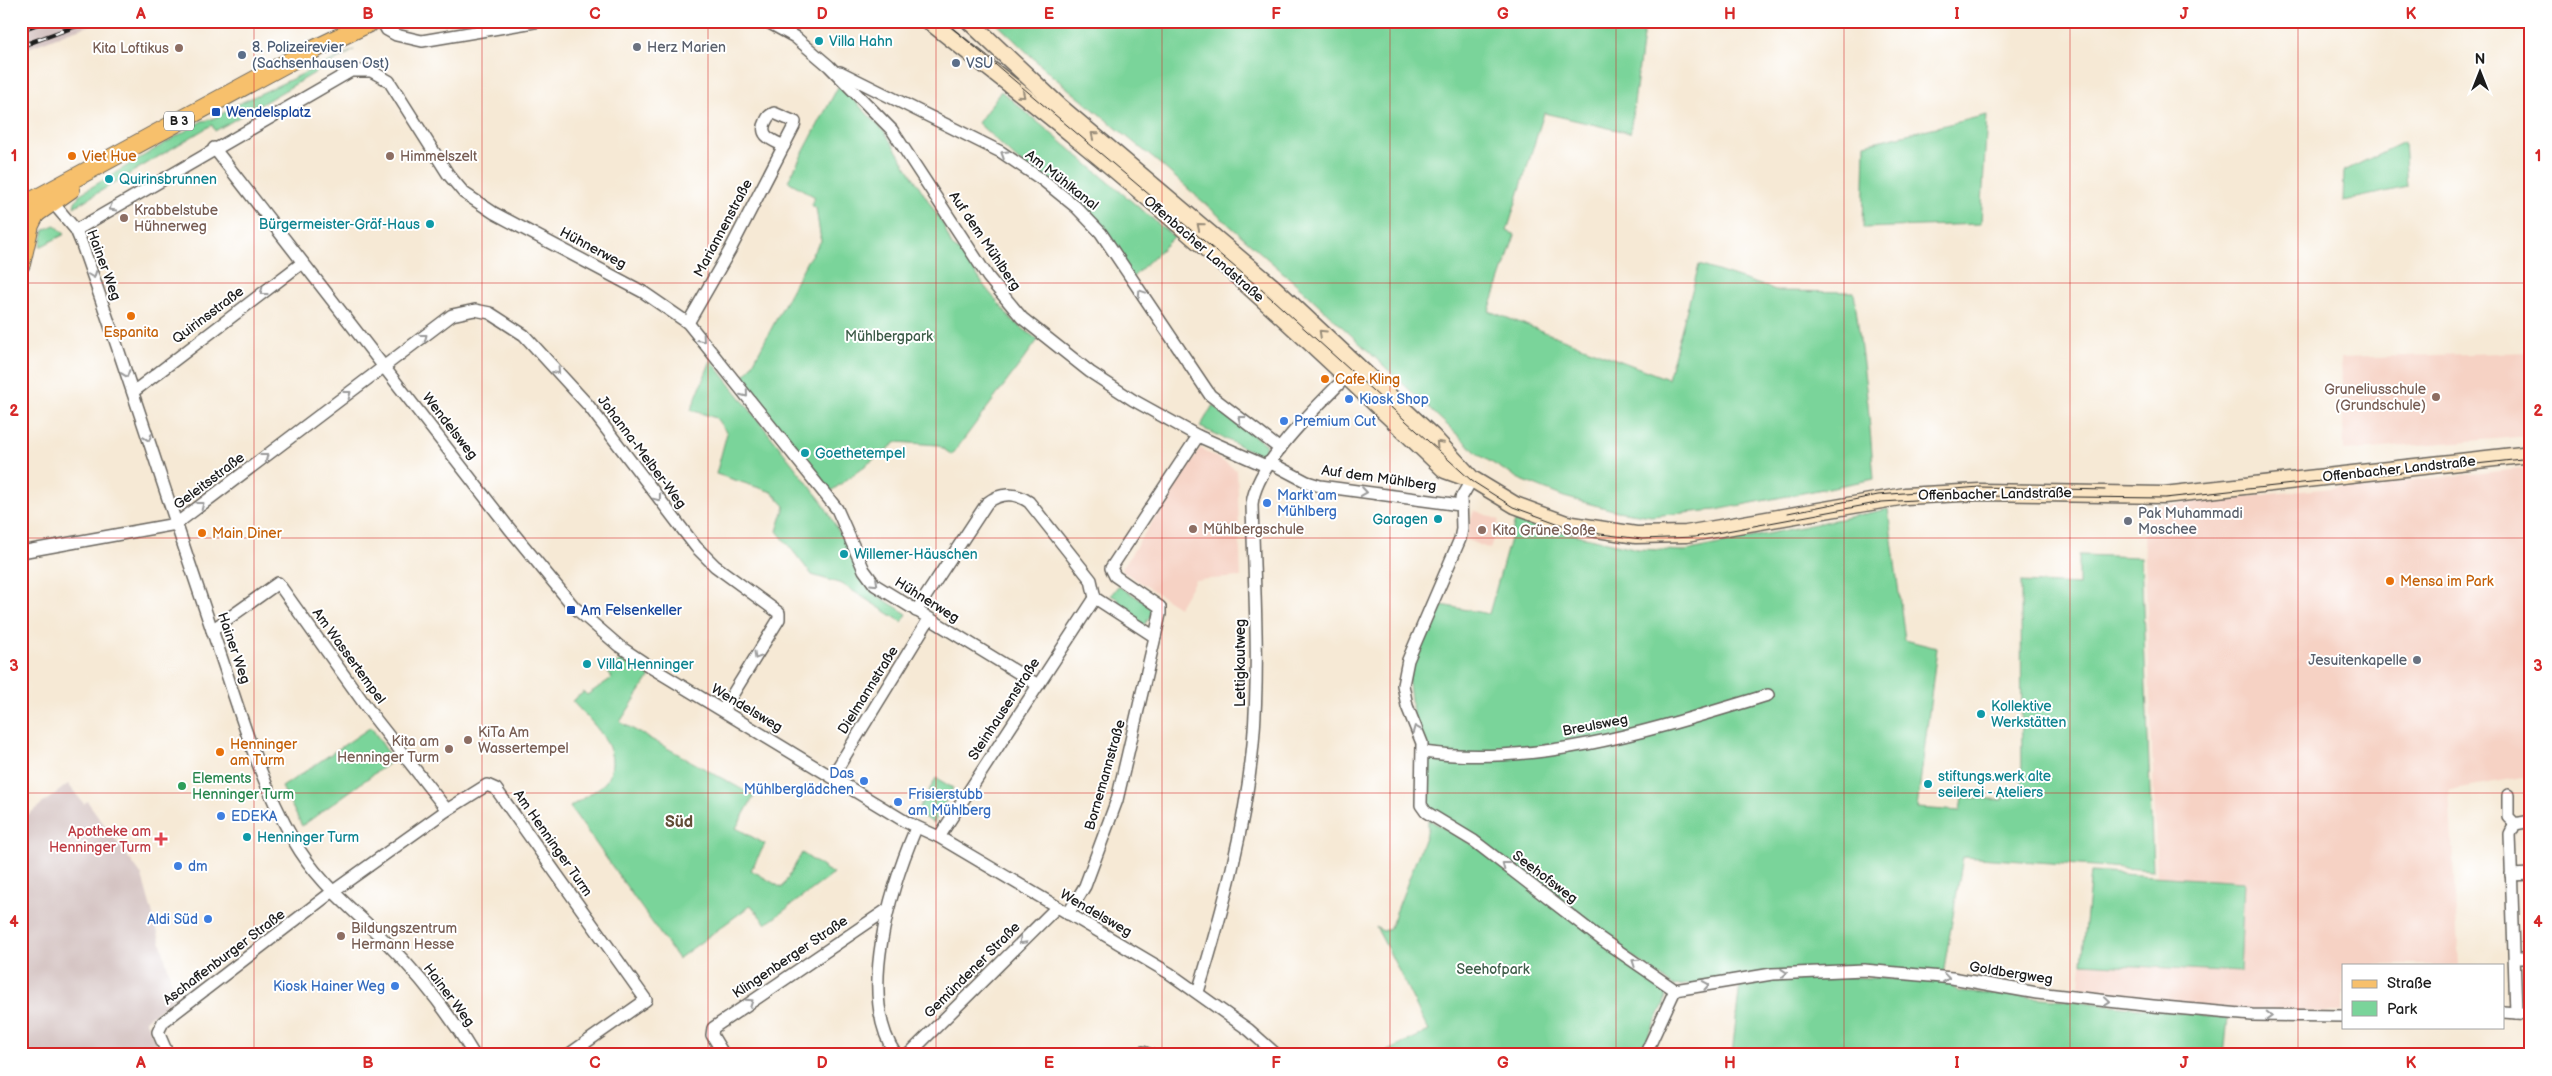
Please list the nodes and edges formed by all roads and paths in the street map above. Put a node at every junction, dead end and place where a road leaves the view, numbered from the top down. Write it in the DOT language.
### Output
graph roads {
  1 [pos="373,21"];
  2 [pos="382,21"];
  3 [pos="540,21"];
  4 [pos="766,21"];
  5 [pos="929,21"];
  6 [pos="969,21"];
  7 [pos="1013,62"];
  8 [pos="829,66"];
  9 [pos="999,76"];
  10 [pos="784,146"];
  11 [pos="214,148"];
  12 [pos="115,155"];
  13 [pos="53,204"];
  14 [pos="26,215"];
  15 [pos="76,230"];
  16 [pos="302,263"];
  17 [pos="21,264"];
  18 [pos="688,323"];
  19 [pos="385,366"];
  20 [pos="1352,371"];
  21 [pos="133,392"];
  22 [pos="1198,436"];
  23 [pos="1280,449"];
  24 [pos="2531,454"];
  25 [pos="1267,464"];
  26 [pos="1472,479"];
  27 [pos="1460,505"];
  28 [pos="176,524"];
  29 [pos="21,552"];
  30 [pos="1095,598"];
  31 [pos="916,612"];
  32 [pos="929,619"];
  33 [pos="212,630"];
  34 [pos="1155,637"];
  35 [pos="1038,685"];
  36 [pos="1768,695"];
  37 [pos="724,710"];
  38 [pos="1423,752"];
  39 [pos="832,777"];
  40 [pos="2508,795"];
  41 [pos="447,810"];
  42 [pos="2531,821"];
  43 [pos="2515,824"];
  44 [pos="916,828"];
  45 [pos="939,837"];
  46 [pos="2531,874"];
  47 [pos="2511,875"];
  48 [pos="332,892"];
  49 [pos="1057,907"];
  50 [pos="888,909"];
  51 [pos="1068,914"];
  52 [pos="2516,958"];
  53 [pos="2531,958"];
  54 [pos="1675,990"];
  55 [pos="1198,992"];
  56 [pos="2504,1012"];
  57 [pos="2516,1013"];
  58 [pos="2531,1014"];
  59 [pos="2342,1016"];
  60 [pos="1271,1052"];
  61 [pos="168,1055"];
  62 [pos="474,1055"];
  63 [pos="568,1055"];
  64 [pos="724,1055"];
  65 [pos="896,1055"];
  66 [pos="908,1055"];
  67 [pos="1136,1055"];
  68 [pos="1151,1055"];
  69 [pos="1645,1055"];
  1 -- 12 [label="main road, B 3"];
  2 -- 3 [label="street"];
  4 -- 8 [label="street, Auf dem Mühlberg"];
  5 -- 9 [label="main road, Offenbacher Landstraße"];
  6 -- 7 [label="main road, Offenbacher Landstraße"];
  7 -- 9 [label="main road"];
  20 -- 7 [label="main road, Offenbacher Landstraße, one-way"];
  8 -- 22 [label="street, Auf dem Mühlberg"];
  23 -- 8 [label="street, Am Mühlkanal, one-way"];
  9 -- 20 [label="main road, Offenbacher Landstraße, one-way"];
  10 -- 18 [label="street, Mariannenstraße"];
  11 -- 15 [label="street, Hühnerweg, one-way"];
  11 -- 16 [label="street, Wendelsweg"];
  11 -- 18 [label="street, Hühnerweg"];
  12 -- 13 [label="main road, B 3"];
  12 -- 14 [label="main road, B 3"];
  13 -- 14 [label="main road, B 3"];
  13 -- 15 [label="street, Hainer Weg"];
  14 -- 17 [label="main road"];
  15 -- 21 [label="street, Hainer Weg, one-way"];
  16 -- 19 [label="street, Wendelsweg"];
  16 -- 21 [label="street, Quirinsstraße, one-way"];
  18 -- 31 [label="street, Hühnerweg, one-way"];
  28 -- 19 [label="street, Geleitsstraße, one-way"];
  19 -- 37 [label="street, Wendelsweg"];
  19 -- 37 [label="street, Johanna-Melber-Weg, one-way"];
  20 -- 23 [label="street, Lettigkautweg"];
  20 -- 26 [label="main road, Offenbacher Landstraße"];
  21 -- 28 [label="street, Hainer Weg, one-way"];
  22 -- 25 [label="street, Auf dem Mühlberg"];
  22 -- 34 [label="street, Bornemannstraße"];
  23 -- 25 [label="street, Lettigkautweg"];
  24 -- 26 [label="main road, Offenbacher Landstraße"];
  25 -- 27 [label="street, Auf dem Mühlberg, one-way"];
  25 -- 55 [label="street, Lettigkautweg"];
  26 -- 27 [label="street"];
  38 -- 27 [label="street, one-way"];
  28 -- 29 [label="street, Geleitsstraße"];
  28 -- 33 [label="street, Hainer Weg"];
  30 -- 31 [label="street"];
  30 -- 34 [label="street"];
  30 -- 35 [label="street, Steinhausenstraße"];
  31 -- 32 [label="street, Hühnerweg"];
  32 -- 35 [label="street, Hühnerweg"];
  32 -- 39 [label="street, Dielmannstraße"];
  33 -- 41 [label="street, Am Wassertempel"];
  33 -- 48 [label="street, Hainer Weg"];
  34 -- 51 [label="street, Bornemannstraße"];
  35 -- 45 [label="street, Steinhausenstraße"];
  36 -- 38 [label="street, Breulsweg"];
  37 -- 39 [label="street, Wendelsweg"];
  54 -- 38 [label="street, Seehofsweg, one-way"];
  39 -- 44 [label="street, Wendelsweg"];
  40 -- 43 [label="street"];
  41 -- 48 [label="street, Am Henninger Turm"];
  41 -- 63 [label="street, Am Henninger Turm"];
  42 -- 43 [label="street"];
  43 -- 47 [label="street"];
  44 -- 45 [label="street, Wendelsweg"];
  44 -- 50 [label="street"];
  45 -- 49 [label="street, Wendelsweg"];
  46 -- 47 [label="street"];
  47 -- 52 [label="street"];
  48 -- 61 [label="street, Aschaffenburger Straße"];
  48 -- 62 [label="street, Hainer Weg"];
  49 -- 51 [label="street, Wendelsweg"];
  49 -- 66 [label="street, Gemündener Straße, one-way"];
  64 -- 50 [label="street, Klingenberger Straße, one-way"];
  50 -- 65 [label="street"];
  51 -- 55 [label="street, Wendelsweg"];
  52 -- 53 [label="street"];
  52 -- 57 [label="street"];
  54 -- 59 [label="street, Goldbergweg, one-way"];
  54 -- 69 [label="street"];
  55 -- 60 [label="street, Wendelsweg"];
  56 -- 57 [label="street"];
  57 -- 58 [label="street"];
  67 -- 68 [label="street"];
}
